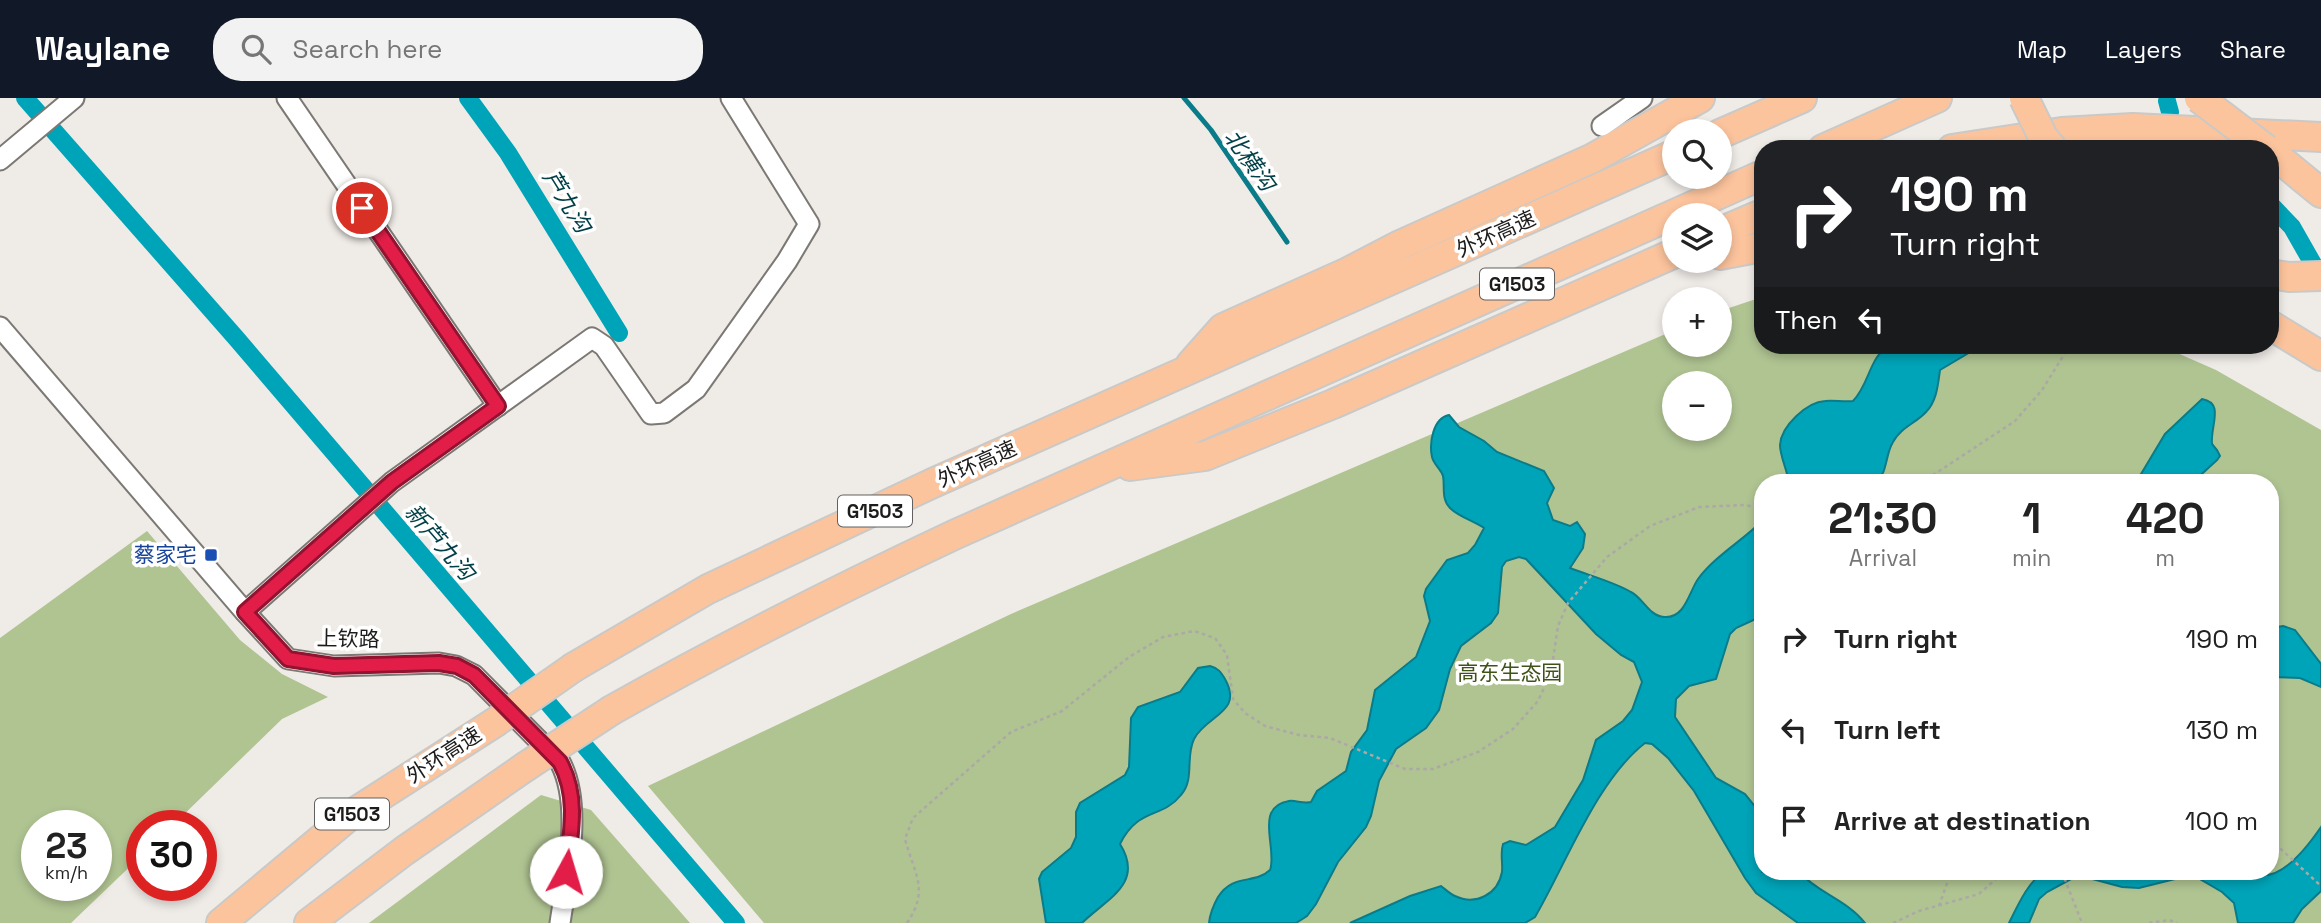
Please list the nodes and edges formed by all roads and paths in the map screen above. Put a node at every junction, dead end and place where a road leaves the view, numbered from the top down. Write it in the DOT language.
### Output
graph roads {
  1 [pos="287,98"];
  2 [pos="731,98"];
  3 [pos="1642,98"];
  4 [pos="1700,98"];
  5 [pos="1802,98"];
  6 [pos="1937,98"];
  7 [pos="2024,98"];
  8 [pos="2199,98"];
  9 [pos="71,100"];
  10 [pos="1602,126"];
  11 [pos="1732,129"];
  12 [pos="2321,137"];
  13 [pos="1843,140"];
  14 [pos="2010,140"];
  15 [pos="2046,140"];
  16 [pos="2255,140"];
  17 [pos="2279,159"];
  18 [pos="0,160"];
  19 [pos="1662,161"];
  20 [pos="1754,179"];
  21 [pos="2321,193"];
  22 [pos="1754,218"];
  23 [pos="1732,228"];
  24 [pos="1754,249"];
  25 [pos="1732,253"];
  26 [pos="1662,258"];
  27 [pos="2279,275"];
  28 [pos="2321,276"];
  29 [pos="0,327"];
  30 [pos="2279,330"];
  31 [pos="2316,352"];
  32 [pos="2064,354"];
  33 [pos="1185,372"];
  34 [pos="498,406"];
  35 [pos="1099,470"];
  36 [pos="1935,474"];
  37 [pos="1754,507"];
  38 [pos="245,612"];
  39 [pos="2279,848"];
  40 [pos="1948,880"];
  41 [pos="1995,880"];
  42 [pos="2066,880"];
  43 [pos="2321,886"];
  44 [pos="1939,906"];
  45 [pos="221,923"];
  46 [pos="309,923"];
  47 [pos="560,923"];
  48 [pos="907,923"];
  49 [pos="1893,923"];
  50 [pos="2082,923"];
  51 [pos="2149,923"];
  52 [pos="2177,923"];
  1 -- 34 [label="street"];
  2 -- 34 [label="street"];
  3 -- 10 [label="street"];
  4 -- 33 [label="highway"];
  5 -- 11 [label="highway"];
  6 -- 13 [label="highway"];
  7 -- 15 [label="highway, bridge"];
  8 -- 16 [label="highway, bridge"];
  9 -- 18 [label="street"];
  12 -- 14 [label="highway"];
  17 -- 21 [label="highway"];
  19 -- 33 [label="highway, 外环高速 / G1503"];
  20 -- 35 [label="highway, G1503"];
  22 -- 23 [label="highway"];
  24 -- 25 [label="highway"];
  26 -- 35 [label="highway"];
  27 -- 28 [label="highway"];
  29 -- 38 [label="street, 上钦路"];
  30 -- 31 [label="highway"];
  32 -- 36 [label="path"];
  33 -- 45 [label="highway, 外环高速 / G1503, bridge"];
  34 -- 38 [label="street"];
  35 -- 46 [label="highway, G1503, bridge"];
  37 -- 48 [label="path"];
  38 -- 47 [label="street, 上钦路"];
  39 -- 43 [label="path"];
  40 -- 44 [label="path"];
  41 -- 44 [label="path"];
  42 -- 50 [label="path"];
  44 -- 49 [label="path"];
  51 -- 52 [label="path"];
}
